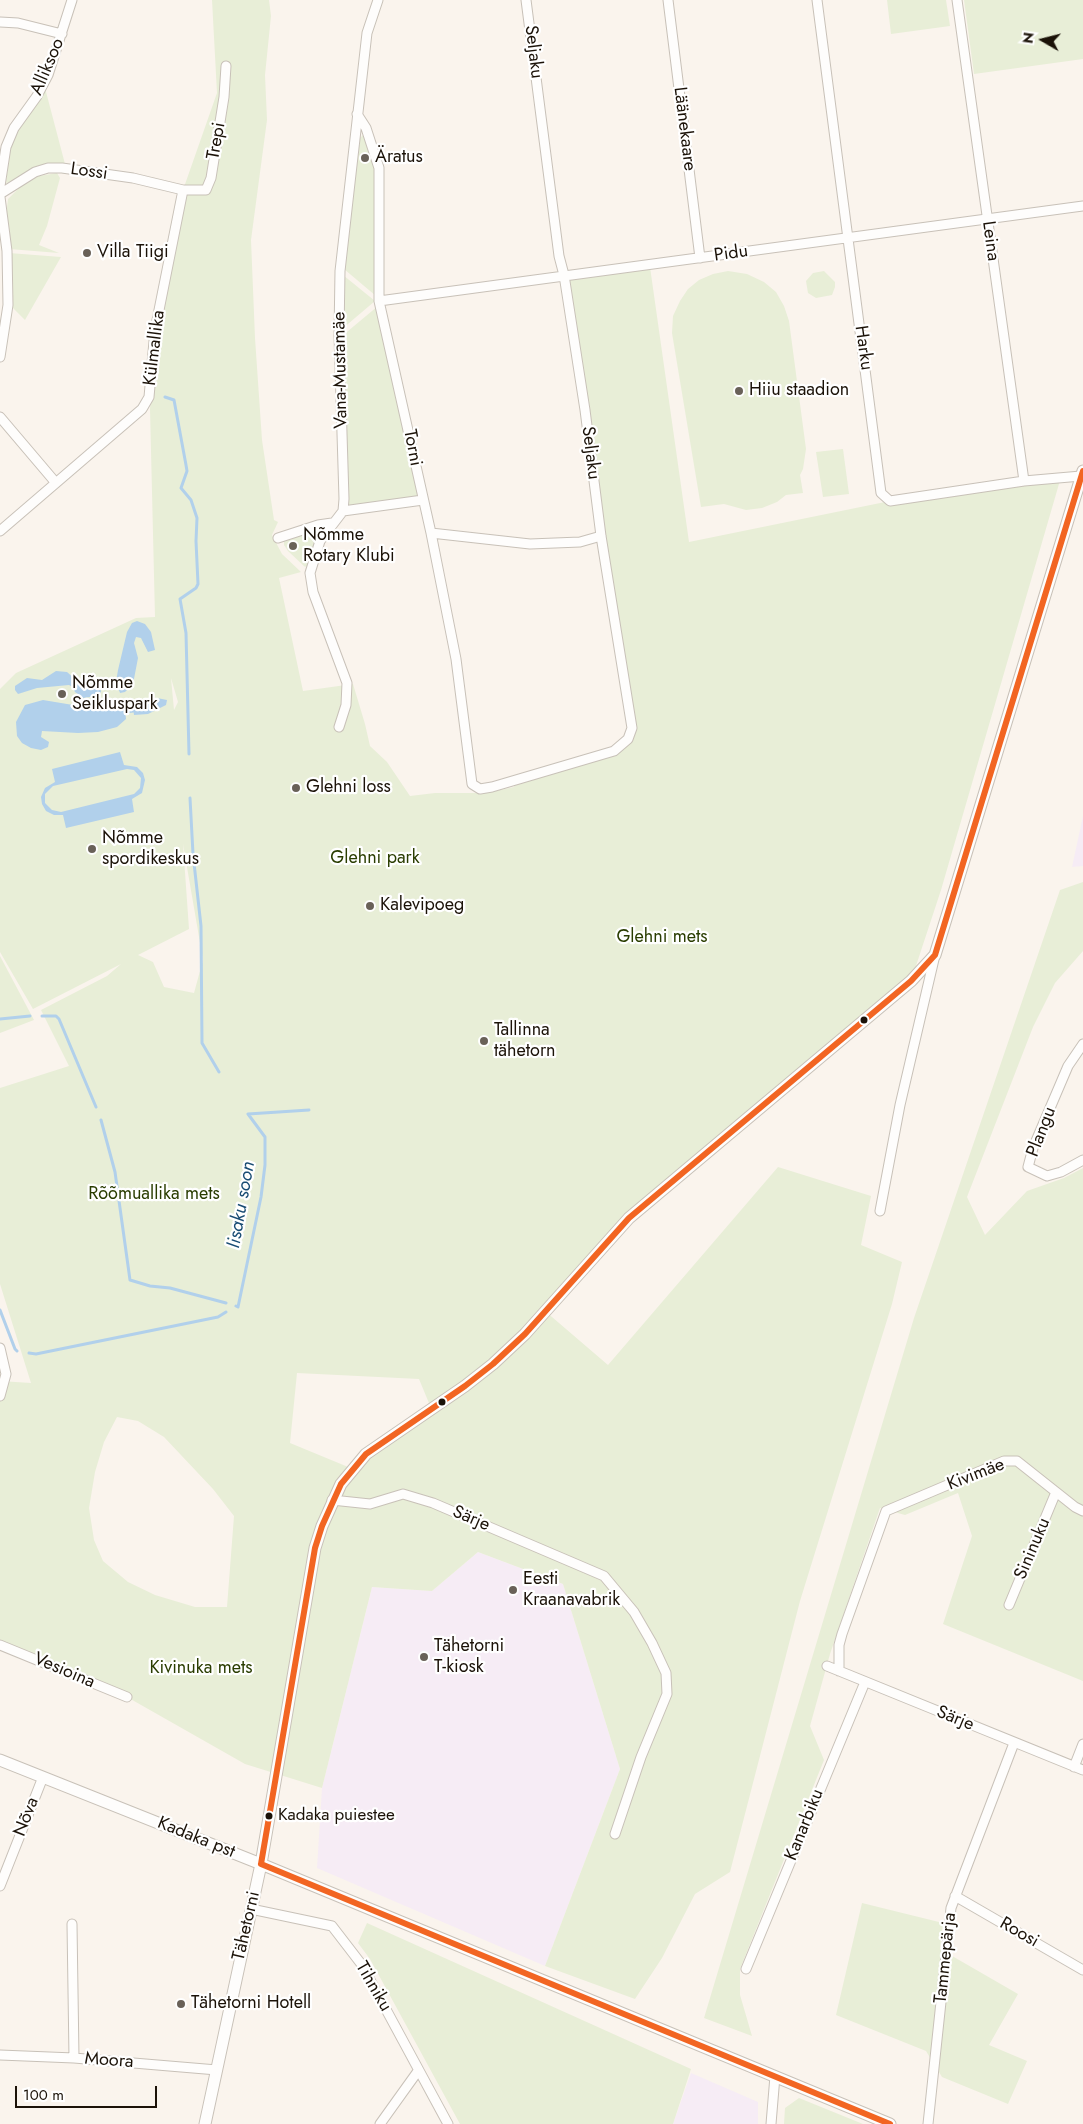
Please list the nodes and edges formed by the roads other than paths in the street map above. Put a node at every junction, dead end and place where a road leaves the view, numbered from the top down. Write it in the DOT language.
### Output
graph roads {
  1 [pos="72,0"];
  2 [pos="378,0"];
  3 [pos="526,0"];
  4 [pos="668,0"];
  5 [pos="817,0"];
  6 [pos="957,0"];
  7 [pos="0,22"];
  8 [pos="62,34"];
  9 [pos="226,66"];
  10 [pos="357,114"];
  11 [pos="0,186"];
  12 [pos="183,190"];
  13 [pos="0,196"];
  14 [pos="1083,206"];
  15 [pos="987,220"];
  16 [pos="847,238"];
  17 [pos="700,258"];
  18 [pos="564,275"];
  19 [pos="379,300"];
  20 [pos="0,356"];
  21 [pos="0,417"];
  22 [pos="1082,473"];
  23 [pos="1024,481"];
  24 [pos="56,483"];
  25 [pos="423,500"];
  26 [pos="343,511"];
  27 [pos="332,523"];
  28 [pos="0,531"];
  29 [pos="431,533"];
  30 [pos="601,536"];
  31 [pos="278,538"];
  32 [pos="339,727"];
  33 [pos="472,784"];
  34 [pos="935,954"];
  35 [pos="1083,1044"];
  36 [pos="1083,1160"];
  37 [pos="880,1211"];
  38 [pos="0,1348"];
  39 [pos="0,1396"];
  40 [pos="1056,1492"];
  41 [pos="332,1500"];
  42 [pos="1083,1511"];
  43 [pos="1009,1606"];
  44 [pos="0,1644"];
  45 [pos="827,1666"];
  46 [pos="839,1670"];
  47 [pos="866,1682"];
  48 [pos="127,1697"];
  49 [pos="1014,1743"];
  50 [pos="1083,1744"];
  51 [pos="0,1760"];
  52 [pos="1074,1767"];
  53 [pos="1083,1770"];
  54 [pos="43,1777"];
  55 [pos="615,1834"];
  56 [pos="261,1864"];
  57 [pos="0,1886"];
  58 [pos="955,1896"];
  59 [pos="251,1909"];
  60 [pos="72,1924"];
  61 [pos="746,1969"];
  62 [pos="1083,1970"];
  63 [pos="0,2055"];
  64 [pos="74,2058"];
  65 [pos="217,2070"];
  66 [pos="418,2071"];
  67 [pos="775,2076"];
  68 [pos="205,2124"];
  69 [pos="380,2124"];
  70 [pos="448,2124"];
  71 [pos="771,2124"];
  72 [pos="890,2124"];
  73 [pos="928,2124"];
  1 -- 8 [label="street, Alliksoo"];
  2 -- 10 [label="street, Vana-Mustamäe"];
  3 -- 18 [label="street, Seljaku"];
  4 -- 17 [label="street, Läänekaare"];
  5 -- 16 [label="street, Harku"];
  6 -- 15 [label="street, Leina"];
  7 -- 8 [label="street"];
  8 -- 11 [label="street, Alliksoo"];
  9 -- 12 [label="street, Trepi"];
  10 -- 19 [label="street, Torni"];
  10 -- 26 [label="street, Vana-Mustamäe"];
  12 -- 13 [label="street, Lossi"];
  12 -- 24 [label="street, Külmallika"];
  13 -- 20 [label="street"];
  14 -- 15 [label="street, Pidu"];
  15 -- 16 [label="street, Pidu"];
  15 -- 23 [label="street, Leina"];
  16 -- 17 [label="street, Pidu"];
  16 -- 23 [label="street, Harku"];
  17 -- 18 [label="street, Pidu"];
  18 -- 19 [label="street, Pidu"];
  18 -- 30 [label="street, Seljaku"];
  19 -- 25 [label="street, Torni"];
  21 -- 24 [label="street"];
  22 -- 23 [label="street, Harku"];
  22 -- 34 [label="street"];
  24 -- 28 [label="street, Külmallika"];
  25 -- 26 [label="street"];
  25 -- 29 [label="street, Torni"];
  26 -- 27 [label="street"];
  27 -- 31 [label="street"];
  27 -- 32 [label="street"];
  29 -- 30 [label="street"];
  29 -- 33 [label="street, Torni"];
  30 -- 33 [label="street, Seljaku"];
  34 -- 37 [label="street"];
  34 -- 41 [label="street, Tähetorni"];
  35 -- 36 [label="street, Plangu"];
  38 -- 39 [label="street"];
  40 -- 42 [label="street, Kivimäe"];
  40 -- 43 [label="street, Sininuku"];
  40 -- 46 [label="street, Kivimäe"];
  41 -- 55 [label="street, Särje"];
  41 -- 56 [label="street, Tähetorni"];
  44 -- 48 [label="street, Vesioina"];
  45 -- 46 [label="street, Särje"];
  46 -- 47 [label="street, Särje"];
  47 -- 49 [label="street, Särje"];
  47 -- 61 [label="street, Kanarbiku"];
  49 -- 52 [label="street, Särje"];
  49 -- 58 [label="street, Tammepärja"];
  50 -- 52 [label="street"];
  51 -- 54 [label="street, Kadaka pst"];
  52 -- 53 [label="street, Särje"];
  54 -- 56 [label="street, Kadaka pst"];
  54 -- 57 [label="street, Nõva"];
  56 -- 59 [label="street, Tähetorni"];
  56 -- 67 [label="street, Kadaka pst"];
  58 -- 62 [label="street, Roosi"];
  58 -- 73 [label="street, Tammepärja"];
  59 -- 65 [label="street, Tähetorni"];
  59 -- 66 [label="street, Tihniku"];
  60 -- 64 [label="street"];
  63 -- 64 [label="street, Moora"];
  64 -- 65 [label="street, Moora"];
  65 -- 68 [label="street, Tähetorni"];
  66 -- 69 [label="street"];
  66 -- 70 [label="street, Tihniku"];
  67 -- 71 [label="street"];
  67 -- 72 [label="street, Kadaka pst"];
}
